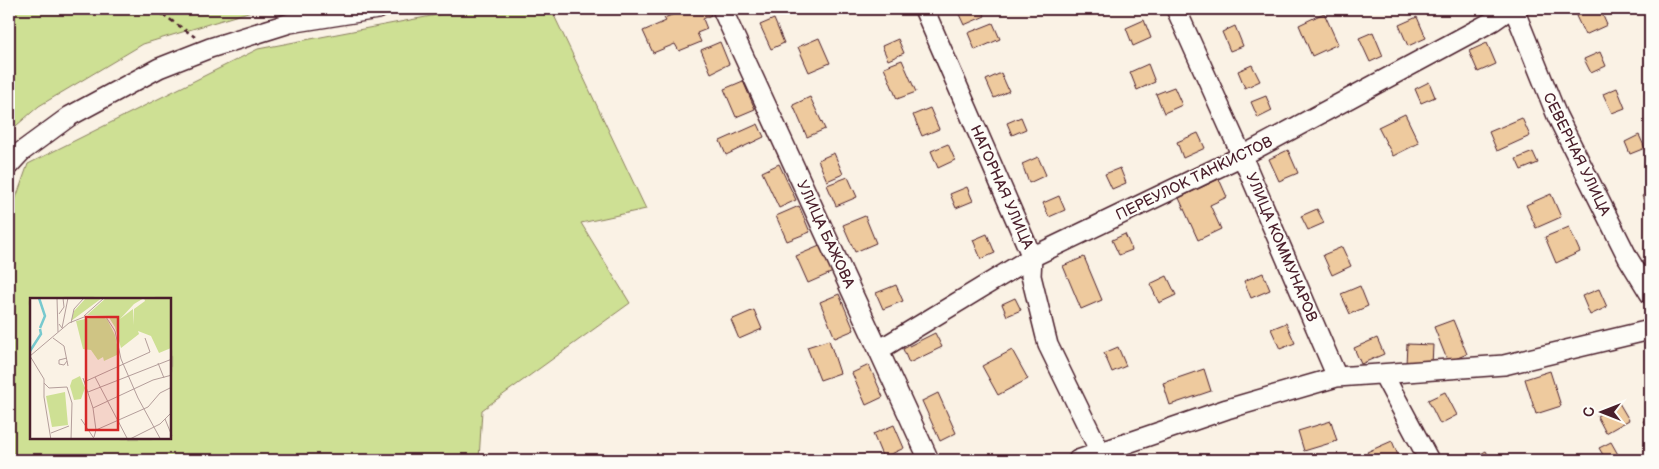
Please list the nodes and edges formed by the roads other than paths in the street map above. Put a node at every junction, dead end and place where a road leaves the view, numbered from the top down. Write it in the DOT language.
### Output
graph roads {
  1 [pos="378,9"];
  2 [pos="722,9"];
  3 [pos="924,9"];
  4 [pos="1176,9"];
  5 [pos="1510,9"];
  6 [pos="1514,9"];
  7 [pos="1242,156"];
  8 [pos="9,165"];
  9 [pos="1032,257"];
  10 [pos="1650,294"];
  11 [pos="1650,330"];
  12 [pos="879,350"];
  13 [pos="1383,374"];
  14 [pos="1337,377"];
  15 [pos="1100,452"];
  16 [pos="929,460"];
  17 [pos="1078,460"];
  18 [pos="1429,460"];
  1 -- 8 [label="street"];
  2 -- 12 [label="street, УЛИЦА БАЖОВА"];
  3 -- 9 [label="street, НАГОРНАЯ УЛИЦА"];
  4 -- 7 [label="street, УЛИЦА КОММУНАРОВ"];
  5 -- 7 [label="street, ПЕРЕУЛОК ТАНКИСТОВ"];
  6 -- 10 [label="street, СЕВЕРНАЯ УЛИЦА"];
  7 -- 9 [label="street, ПЕРЕУЛОК ТАНКИСТОВ"];
  7 -- 14 [label="street, УЛИЦА КОММУНАРОВ"];
  9 -- 12 [label="street, ПЕРЕУЛОК ТАНКИСТОВ"];
  9 -- 15 [label="street, НАГОРНАЯ УЛИЦА"];
  11 -- 13 [label="street"];
  12 -- 16 [label="street, УЛИЦА БАЖОВА"];
  13 -- 14 [label="street"];
  13 -- 18 [label="street"];
  14 -- 15 [label="street"];
  15 -- 17 [label="street"];
}
